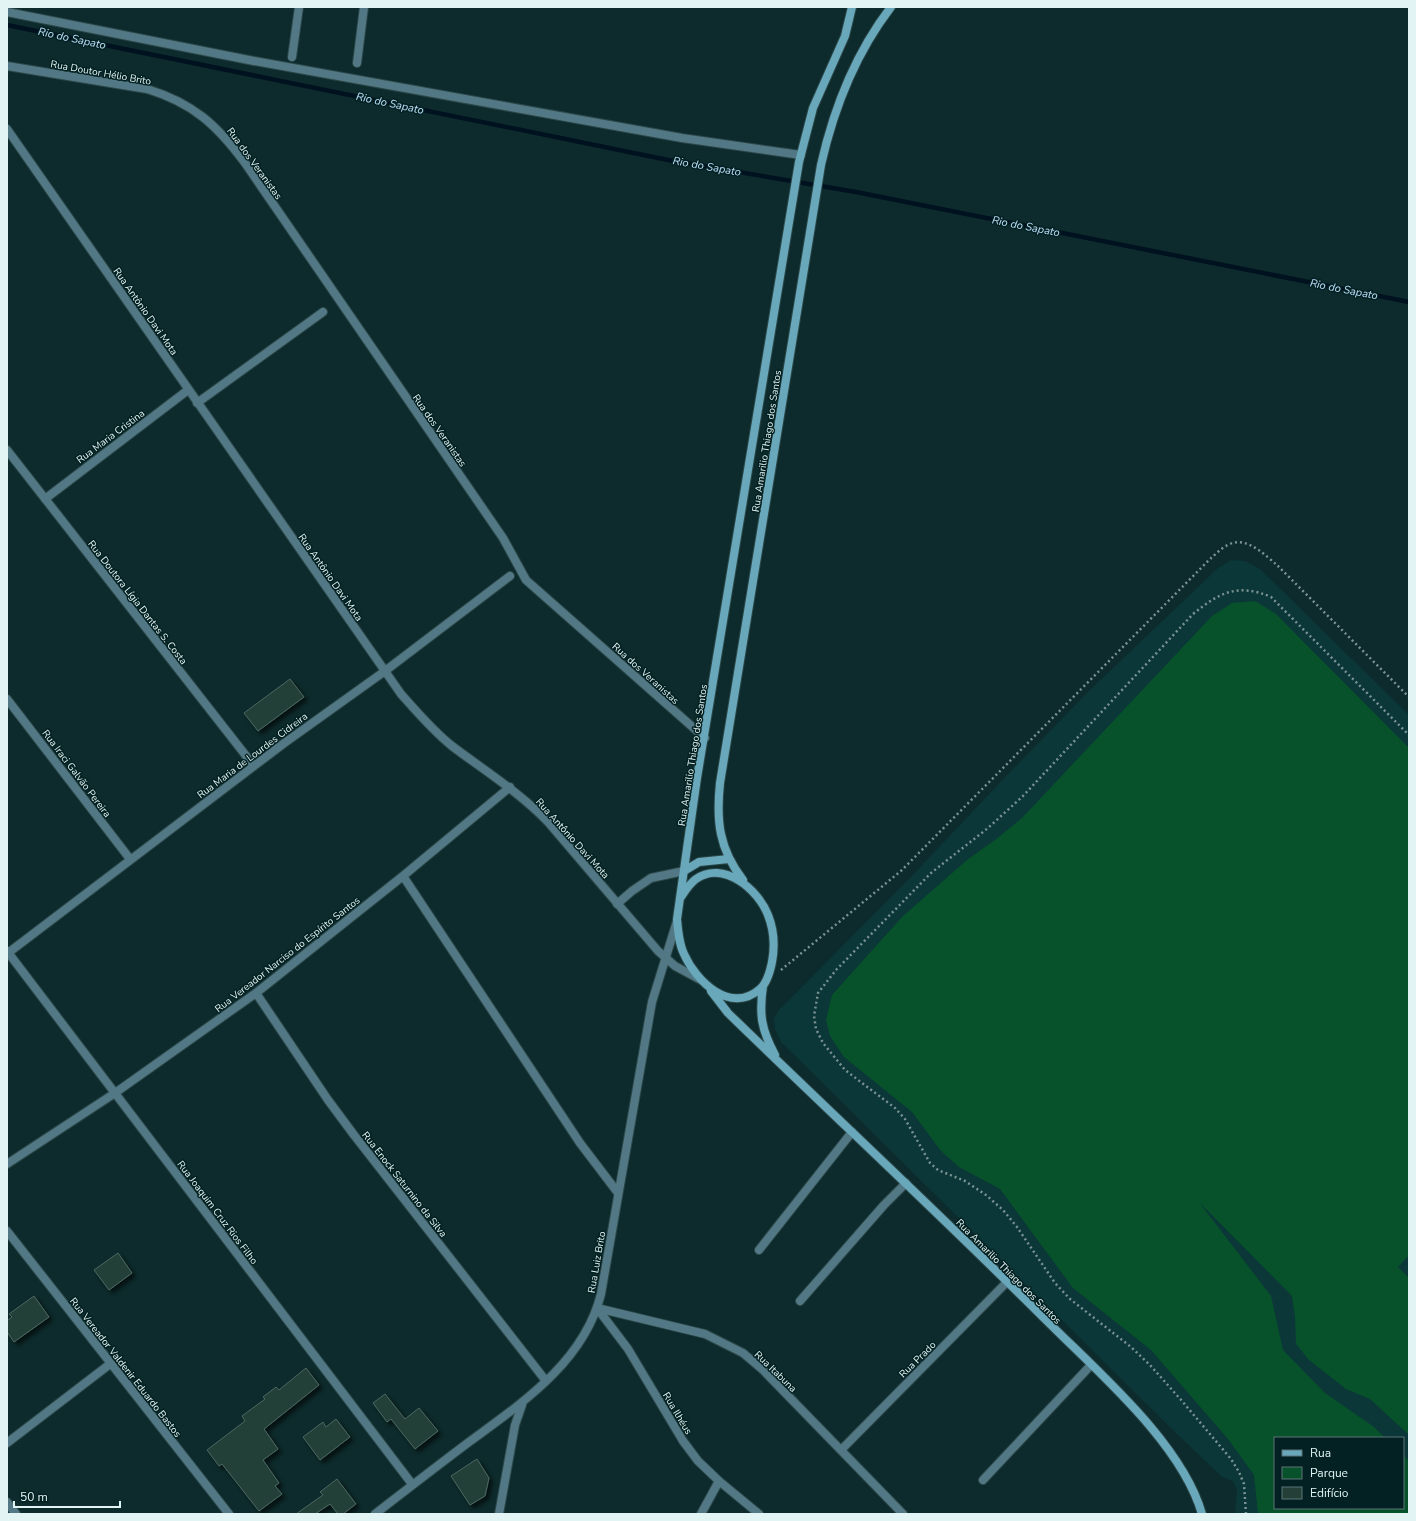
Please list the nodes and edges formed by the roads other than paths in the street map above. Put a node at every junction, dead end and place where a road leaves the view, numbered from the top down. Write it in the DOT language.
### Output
graph roads {
  1 [pos="300,7"];
  2 [pos="364,7"];
  3 [pos="852,7"];
  4 [pos="891,7"];
  5 [pos="7,12"];
  6 [pos="292,57"];
  7 [pos="357,62"];
  8 [pos="7,66"];
  9 [pos="189,106"];
  10 [pos="7,129"];
  11 [pos="800,158"];
  12 [pos="323,312"];
  13 [pos="188,390"];
  14 [pos="197,403"];
  15 [pos="7,450"];
  16 [pos="44,498"];
  17 [pos="510,576"];
  18 [pos="385,671"];
  19 [pos="7,699"];
  20 [pos="704,738"];
  21 [pos="254,766"];
  22 [pos="510,787"];
  23 [pos="130,859"];
  24 [pos="729,859"];
  25 [pos="684,871"];
  26 [pos="404,876"];
  27 [pos="747,886"];
  28 [pos="681,897"];
  29 [pos="617,904"];
  30 [pos="677,919"];
  31 [pos="8,952"];
  32 [pos="666,959"];
  33 [pos="701,980"];
  34 [pos="764,984"];
  35 [pos="710,989"];
  36 [pos="256,993"];
  37 [pos="778,1061"];
  38 [pos="115,1093"];
  39 [pos="852,1132"];
  40 [pos="7,1164"];
  41 [pos="906,1183"];
  42 [pos="618,1193"];
  43 [pos="7,1231"];
  44 [pos="759,1250"];
  45 [pos="1007,1282"];
  46 [pos="800,1301"];
  47 [pos="597,1308"];
  48 [pos="110,1364"];
  49 [pos="1091,1365"];
  50 [pos="546,1381"];
  51 [pos="523,1402"];
  52 [pos="7,1443"];
  53 [pos="841,1450"];
  54 [pos="984,1480"];
  55 [pos="719,1481"];
  56 [pos="412,1484"];
  57 [pos="7,1502"];
  58 [pos="16,1514"];
  59 [pos="229,1514"];
  60 [pos="375,1514"];
  61 [pos="498,1514"];
  62 [pos="701,1514"];
  63 [pos="759,1514"];
  64 [pos="903,1514"];
  65 [pos="1202,1514"];
  1 -- 6 [label="street"];
  2 -- 7 [label="street"];
  3 -- 11 [label="main road, Rua Amarilio Thiago dos Santos"];
  4 -- 24 [label="main road, Rua Amarilio Thiago dos Santos"];
  5 -- 11 [label="street"];
  8 -- 9 [label="street, Rua Doutor Hélio Brito"];
  9 -- 20 [label="street, Rua dos Veranistas"];
  10 -- 13 [label="street, Rua Antônio Davi Mota"];
  11 -- 20 [label="main road, Rua Amarilio Thiago dos Santos"];
  12 -- 14 [label="street"];
  13 -- 14 [label="street, Rua Antônio Davi Mota"];
  13 -- 16 [label="street, Rua Maria Cristina"];
  14 -- 18 [label="street, Rua Antônio Davi Mota"];
  15 -- 16 [label="street, Rua Doutora Lígia Dantas S. Costa"];
  16 -- 21 [label="street, Rua Doutora Lígia Dantas S. Costa"];
  17 -- 18 [label="street, Rua Maria de Lourdes Cidreira"];
  18 -- 21 [label="street, Rua Maria de Lourdes Cidreira"];
  18 -- 22 [label="street, Rua Antônio Davi Mota"];
  19 -- 23 [label="street, Rua Iraci Galvão Pereira"];
  20 -- 25 [label="main road, Rua Amarilio Thiago dos Santos"];
  21 -- 23 [label="street, Rua Maria de Lourdes Cidreira"];
  22 -- 26 [label="street, Rua Vereador Narciso do Espírito Santos"];
  22 -- 29 [label="street, Rua Antônio Davi Mota"];
  23 -- 31 [label="street, Rua Maria de Lourdes Cidreira"];
  24 -- 25 [label="main road"];
  24 -- 27 [label="main road, Rua Amarilio Thiago dos Santos"];
  25 -- 28 [label="main road, Rua Amarilio Thiago dos Santos"];
  25 -- 29 [label="street"];
  26 -- 36 [label="street, Rua Vereador Narciso do Espírito Santos"];
  26 -- 42 [label="street"];
  27 -- 28 [label="main road"];
  27 -- 34 [label="main road"];
  28 -- 30 [label="main road"];
  29 -- 32 [label="street, Rua Antônio Davi Mota"];
  30 -- 32 [label="street, Rua Luiz Brito"];
  30 -- 33 [label="main road"];
  31 -- 38 [label="street, Rua Joaquim Cruz Rios Filho"];
  32 -- 33 [label="street, Rua Antônio Davi Mota"];
  32 -- 42 [label="street, Rua Luiz Brito"];
  33 -- 35 [label="main road"];
  34 -- 35 [label="main road"];
  34 -- 37 [label="main road, Rua Amarilio Thiago dos Santos"];
  35 -- 37 [label="main road, Rua Amarilio Thiago dos Santos"];
  36 -- 38 [label="street, Rua Vereador Narciso do Espírito Santos"];
  36 -- 50 [label="street, Rua Enock Saturnino da Silva"];
  37 -- 39 [label="main road, Rua Amarilio Thiago dos Santos"];
  38 -- 40 [label="street, Rua Vereador Narciso do Espírito Santos"];
  38 -- 56 [label="street, Rua Joaquim Cruz Rios Filho"];
  39 -- 41 [label="main road, Rua Amarilio Thiago dos Santos"];
  39 -- 44 [label="street"];
  41 -- 45 [label="main road, Rua Amarilio Thiago dos Santos"];
  41 -- 46 [label="street"];
  42 -- 47 [label="street, Rua Luiz Brito"];
  43 -- 48 [label="street, Rua Vereador Valdenir Eduardo Bastos"];
  45 -- 49 [label="main road, Rua Amarilio Thiago dos Santos"];
  45 -- 53 [label="street, Rua Prado"];
  47 -- 50 [label="street, Rua Luiz Brito"];
  47 -- 53 [label="street, Rua Itabuna"];
  47 -- 55 [label="street, Rua Ilhéus"];
  48 -- 52 [label="street"];
  48 -- 59 [label="street, Rua Vereador Valdenir Eduardo Bastos"];
  49 -- 54 [label="street"];
  49 -- 65 [label="main road, Rua Amarilio Thiago dos Santos"];
  50 -- 51 [label="street, Rua Luiz Brito"];
  51 -- 56 [label="street, Rua Luiz Brito"];
  51 -- 61 [label="street"];
  53 -- 64 [label="street, Rua Itabuna"];
  55 -- 62 [label="street"];
  55 -- 63 [label="street, Rua Ilhéus"];
  56 -- 60 [label="street, Rua Luiz Brito"];
  57 -- 58 [label="street"];
}
